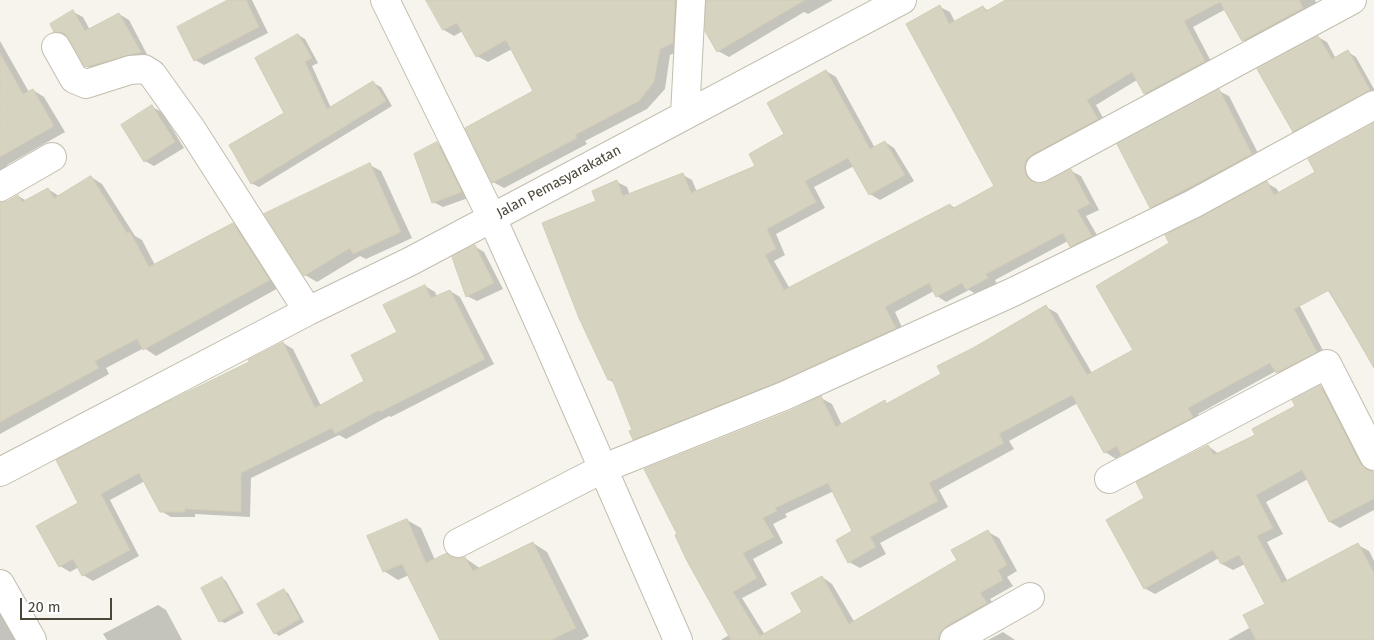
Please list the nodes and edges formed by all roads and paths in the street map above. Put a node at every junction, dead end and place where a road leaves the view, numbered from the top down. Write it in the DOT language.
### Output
graph roads {
  1 [pos="385,0"];
  2 [pos="691,0"];
  3 [pos="902,0"];
  4 [pos="1352,0"];
  5 [pos="56,47"];
  6 [pos="1374,106"];
  7 [pos="685,115"];
  8 [pos="52,157"];
  9 [pos="1040,168"];
  10 [pos="0,187"];
  11 [pos="492,218"];
  12 [pos="308,311"];
  13 [pos="1374,456"];
  14 [pos="604,468"];
  15 [pos="0,472"];
  16 [pos="1109,479"];
  17 [pos="458,543"];
  18 [pos="0,584"];
  19 [pos="1030,598"];
  20 [pos="32,640"];
  21 [pos="678,640"];
  22 [pos="954,640"];
  1 -- 11 [label="street"];
  2 -- 7 [label="street"];
  3 -- 7 [label="street, Jalan Pemasyarakatan"];
  4 -- 9 [label="street"];
  5 -- 12 [label="street"];
  6 -- 14 [label="street"];
  7 -- 11 [label="street, Jalan Pemasyarakatan"];
  8 -- 10 [label="street"];
  11 -- 12 [label="street"];
  11 -- 14 [label="street, Jalan Pemasyarakatan"];
  12 -- 15 [label="street"];
  13 -- 16 [label="street"];
  14 -- 17 [label="street"];
  14 -- 21 [label="street, Jalan Pemasyarakatan"];
  18 -- 20 [label="street"];
  19 -- 22 [label="street"];
}
